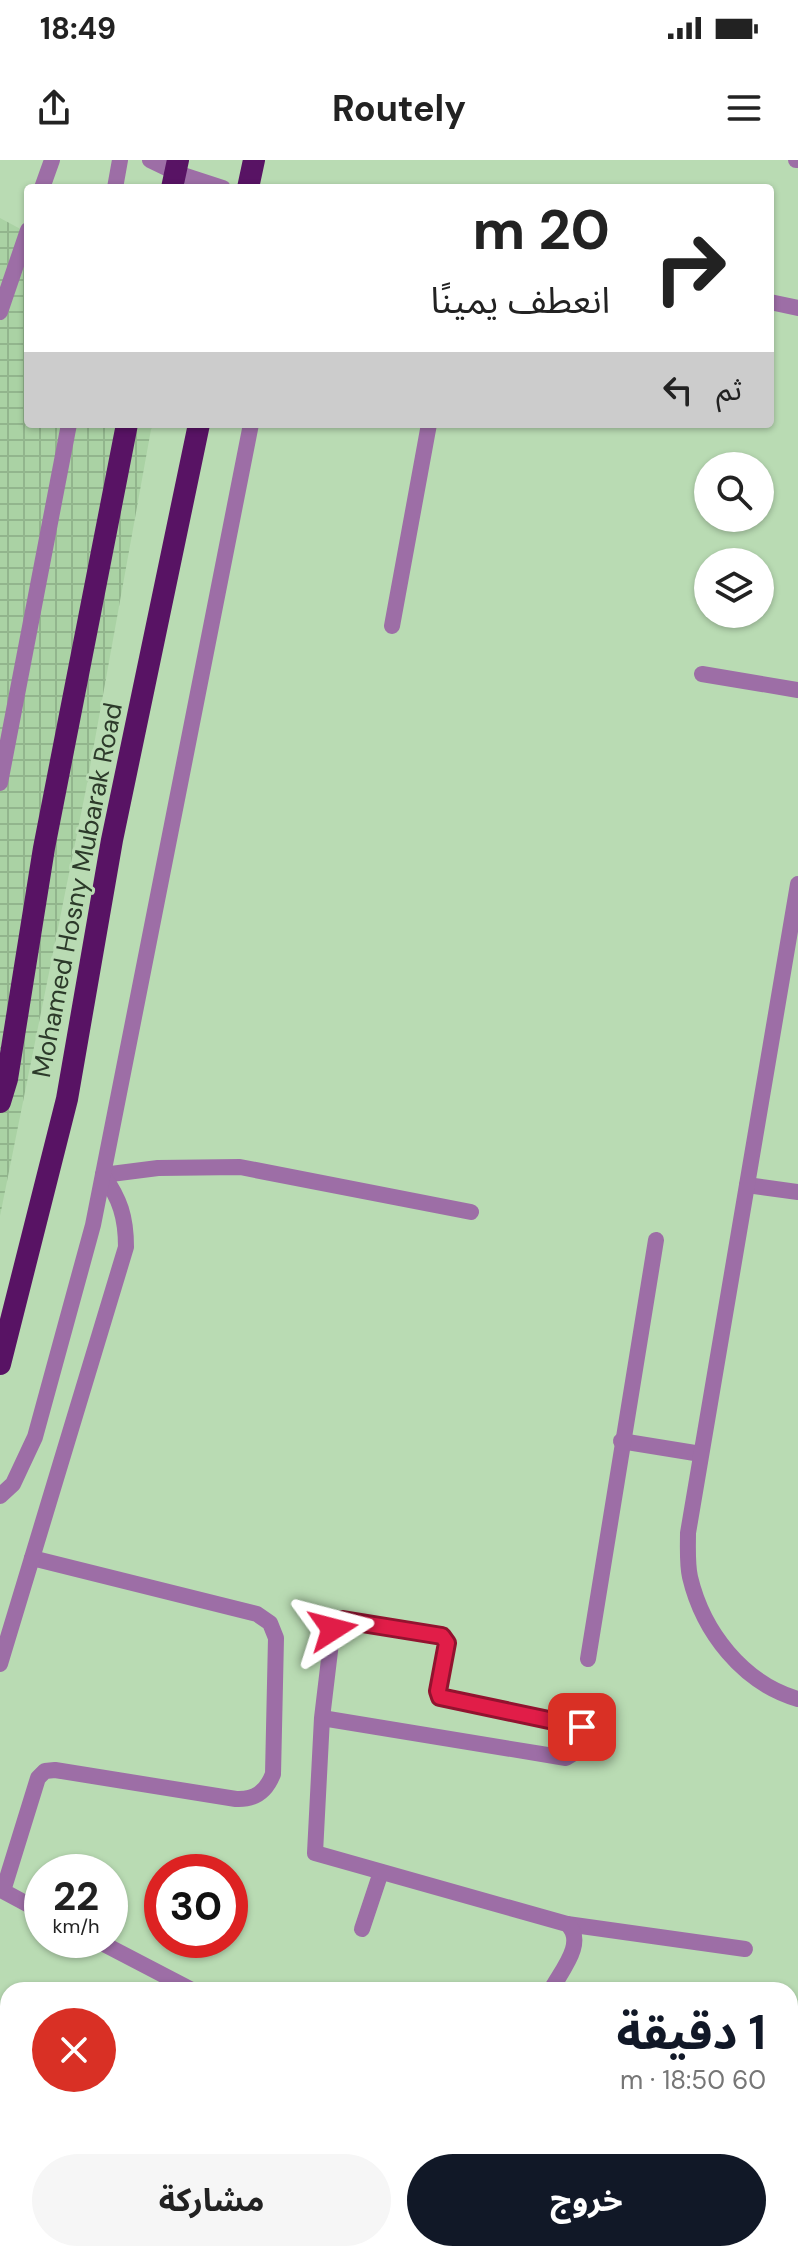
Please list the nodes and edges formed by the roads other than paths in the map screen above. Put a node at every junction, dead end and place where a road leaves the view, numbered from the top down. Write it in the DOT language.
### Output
graph roads {
  1 [pos="52,160"];
  2 [pos="120,160"];
  3 [pos="150,160"];
  4 [pos="178,160"];
  5 [pos="254,160"];
  6 [pos="43,184"];
  7 [pos="116,184"];
  8 [pos="173,184"];
  9 [pos="211,184"];
  10 [pos="249,184"];
  11 [pos="24,242"];
  12 [pos="774,303"];
  13 [pos="798,308"];
  14 [pos="0,312"];
  15 [pos="68,428"];
  16 [pos="126,428"];
  17 [pos="198,428"];
  18 [pos="250,428"];
  19 [pos="428,428"];
  20 [pos="392,626"];
  21 [pos="702,674"];
  22 [pos="798,690"];
  23 [pos="0,783"];
  24 [pos="798,884"];
  25 [pos="0,1102"];
  26 [pos="103,1175"];
  27 [pos="747,1185"];
  28 [pos="798,1192"];
  29 [pos="471,1212"];
  30 [pos="656,1240"];
  31 [pos="0,1364"];
  32 [pos="621,1441"];
  33 [pos="701,1454"];
  34 [pos="0,1496"];
  35 [pos="32,1558"];
  36 [pos="588,1659"];
  37 [pos="0,1664"];
  38 [pos="798,1699"];
  39 [pos="322,1718"];
  40 [pos="381,1872"];
  41 [pos="24,1902"];
  42 [pos="567,1924"];
  43 [pos="362,1929"];
  44 [pos="745,1949"];
  45 [pos="128,1957"];
  46 [pos="177,1982"];
  47 [pos="555,1982"];
  1 -- 6 [label="street"];
  2 -- 7 [label="street"];
  3 -- 9 [label="street"];
  4 -- 8 [label="highway, bridge"];
  5 -- 10 [label="highway"];
  11 -- 14 [label="street"];
  12 -- 13 [label="street"];
  15 -- 23 [label="street"];
  16 -- 25 [label="highway, Mohamed Hosny Mubarak Road"];
  17 -- 31 [label="highway, Mohamed Hosny Mubarak Road"];
  18 -- 26 [label="street"];
  19 -- 20 [label="street"];
  21 -- 22 [label="street"];
  24 -- 27 [label="street"];
  26 -- 29 [label="street"];
  26 -- 34 [label="street"];
  26 -- 35 [label="street"];
  27 -- 28 [label="street"];
  27 -- 33 [label="street"];
  30 -- 32 [label="street"];
  32 -- 33 [label="street"];
  32 -- 36 [label="street"];
  33 -- 38 [label="street"];
  35 -- 37 [label="street"];
  35 -- 41 [label="street"];
  39 -- 39 [label="street"];
  39 -- 40 [label="street"];
  40 -- 42 [label="street"];
  40 -- 43 [label="street"];
  42 -- 44 [label="street"];
  42 -- 47 [label="street"];
  45 -- 46 [label="street"];
}
